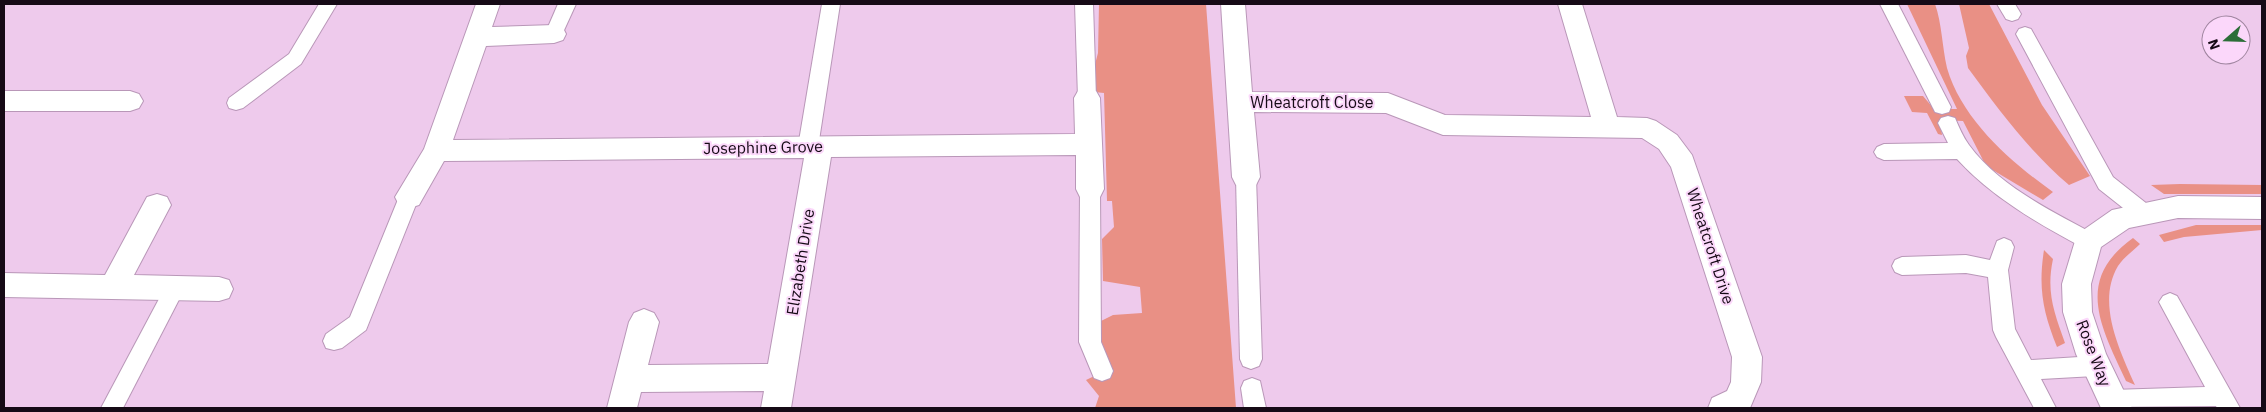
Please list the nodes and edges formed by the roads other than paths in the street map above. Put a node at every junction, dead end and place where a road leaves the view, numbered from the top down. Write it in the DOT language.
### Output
graph roads {
  1 [pos="328,4"];
  2 [pos="488,4"];
  3 [pos="567,4"];
  4 [pos="831,4"];
  5 [pos="1084,4"];
  6 [pos="1233,4"];
  7 [pos="1570,4"];
  8 [pos="1889,4"];
  9 [pos="554,34"];
  10 [pos="2025,34"];
  11 [pos="476,37"];
  12 [pos="1087,98"];
  13 [pos="4,101"];
  14 [pos="130,101"];
  15 [pos="1241,102"];
  16 [pos="236,103"];
  17 [pos="1607,128"];
  18 [pos="1089,144"];
  19 [pos="814,147"];
  20 [pos="436,151"];
  21 [pos="1962,151"];
  22 [pos="1884,152"];
  23 [pos="1246,176"];
  24 [pos="1090,189"];
  25 [pos="409,197"];
  26 [pos="157,205"];
  27 [pos="2262,208"];
  28 [pos="2144,213"];
  29 [pos="2089,241"];
  30 [pos="2004,246"];
  31 [pos="1902,266"];
  32 [pos="1998,270"];
  33 [pos="4,285"];
  34 [pos="113,287"];
  35 [pos="175,288"];
  36 [pos="220,288"];
  37 [pos="2170,302"];
  38 [pos="644,322"];
  39 [pos="334,342"];
  40 [pos="1251,359"];
  41 [pos="2095,366"];
  42 [pos="2025,370"];
  43 [pos="1102,371"];
  44 [pos="781,377"];
  45 [pos="630,379"];
  46 [pos="2226,402"];
  47 [pos="2114,404"];
  48 [pos="112,408"];
  49 [pos="622,408"];
  50 [pos="776,408"];
  51 [pos="1723,408"];
  52 [pos="2045,408"];
  1 -- 16 [label="lane"];
  2 -- 11 [label="street"];
  3 -- 9 [label="lane"];
  4 -- 19 [label="lane"];
  5 -- 12 [label="lane"];
  6 -- 15 [label="street"];
  7 -- 17 [label="street"];
  8 -- 21 [label="lane"];
  9 -- 11 [label="street"];
  10 -- 28 [label="lane"];
  11 -- 20 [label="street"];
  12 -- 18 [label="street"];
  13 -- 14 [label="street"];
  15 -- 17 [label="street, Wheatcroft Close"];
  15 -- 23 [label="street, Wheatcroft Close"];
  17 -- 51 [label="street, Wheatcroft Drive"];
  18 -- 19 [label="street, Josephine Grove"];
  18 -- 24 [label="street"];
  19 -- 20 [label="street, Josephine Grove"];
  19 -- 44 [label="street, Elizabeth Drive"];
  20 -- 25 [label="street"];
  21 -- 22 [label="lane"];
  21 -- 29 [label="lane"];
  23 -- 40 [label="lane, Wheatcroft Close"];
  24 -- 43 [label="lane"];
  25 -- 39 [label="lane"];
  26 -- 34 [label="street"];
  27 -- 28 [label="street"];
  28 -- 29 [label="street"];
  29 -- 41 [label="street, Rose Way"];
  30 -- 32 [label="lane"];
  31 -- 32 [label="lane"];
  32 -- 42 [label="lane"];
  33 -- 34 [label="street"];
  34 -- 35 [label="street"];
  35 -- 36 [label="street"];
  35 -- 48 [label="lane"];
  37 -- 46 [label="lane"];
  38 -- 45 [label="street"];
  41 -- 42 [label="lane"];
  41 -- 47 [label="street, Rose Way"];
  42 -- 52 [label="lane"];
  44 -- 45 [label="street"];
  44 -- 50 [label="street, Elizabeth Drive"];
  45 -- 49 [label="street"];
  46 -- 47 [label="lane"];
}
